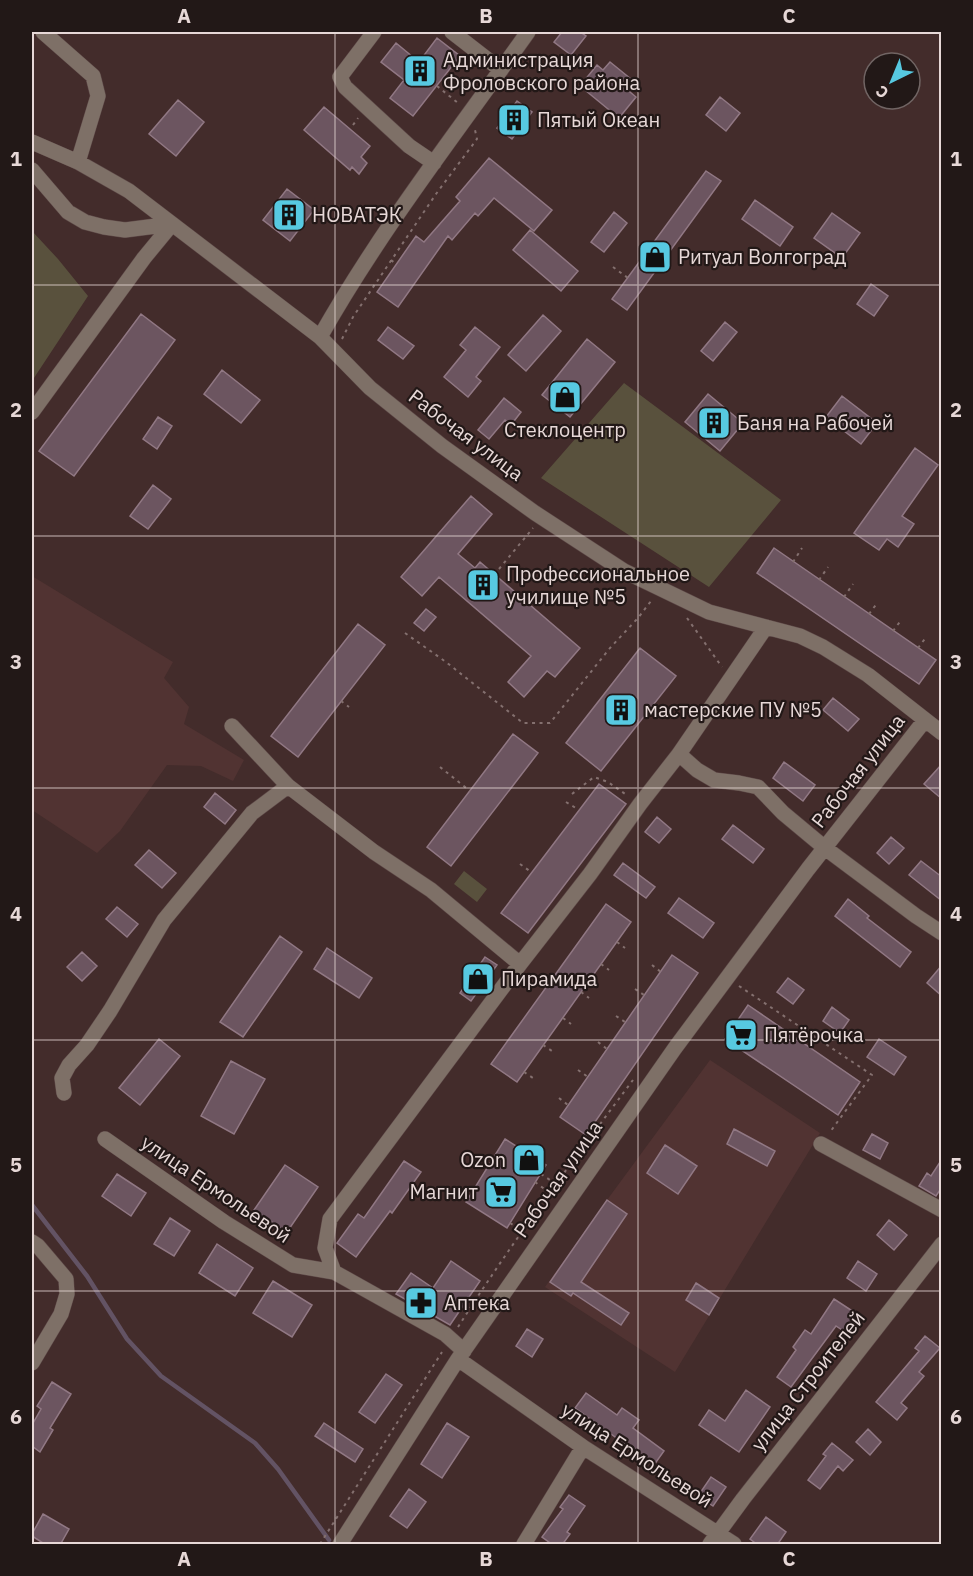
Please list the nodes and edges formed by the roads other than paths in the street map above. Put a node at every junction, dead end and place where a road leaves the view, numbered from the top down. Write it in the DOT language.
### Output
graph roads {
  1 [pos="43,32"];
  2 [pos="374,32"];
  3 [pos="452,32"];
  4 [pos="528,32"];
  5 [pos="501,70"];
  6 [pos="32,142"];
  7 [pos="78,162"];
  8 [pos="434,163"];
  9 [pos="32,170"];
  10 [pos="172,224"];
  11 [pos="320,337"];
  12 [pos="32,412"];
  13 [pos="766,627"];
  14 [pos="925,720"];
  15 [pos="232,726"];
  16 [pos="942,733"];
  17 [pos="679,754"];
  18 [pos="288,786"];
  19 [pos="825,848"];
  20 [pos="942,933"];
  21 [pos="520,964"];
  22 [pos="64,1093"];
  23 [pos="105,1139"];
  24 [pos="821,1144"];
  25 [pos="942,1210"];
  26 [pos="32,1242"];
  27 [pos="942,1244"];
  28 [pos="334,1272"];
  29 [pos="461,1355"];
  30 [pos="32,1364"];
  31 [pos="583,1447"];
  32 [pos="713,1539"];
  33 [pos="340,1545"];
  34 [pos="524,1545"];
  35 [pos="734,1545"];
  1 -- 7 [label="street"];
  2 -- 8 [label="street"];
  3 -- 5 [label="street"];
  4 -- 5 [label="street"];
  5 -- 8 [label="street"];
  6 -- 7 [label="street, Рабочая улица"];
  7 -- 10 [label="street, Рабочая улица"];
  8 -- 11 [label="street"];
  9 -- 10 [label="street"];
  10 -- 11 [label="street, Рабочая улица"];
  10 -- 12 [label="street"];
  11 -- 13 [label="street, Рабочая улица"];
  13 -- 14 [label="street, Рабочая улица"];
  13 -- 17 [label="street"];
  14 -- 16 [label="street, Рабочая улица"];
  14 -- 19 [label="street, Рабочая улица"];
  15 -- 18 [label="street"];
  17 -- 19 [label="street, Рабочая улица"];
  17 -- 21 [label="street"];
  18 -- 21 [label="street"];
  18 -- 22 [label="street"];
  19 -- 20 [label="street, Рабочая улица"];
  19 -- 29 [label="street, Рабочая улица"];
  21 -- 28 [label="street"];
  23 -- 28 [label="street, улица Ермольевой"];
  24 -- 25 [label="street"];
  26 -- 30 [label="street"];
  27 -- 32 [label="street, улица Строителей"];
  28 -- 29 [label="street, улица Ермольевой"];
  29 -- 31 [label="street, улица Ермольевой"];
  29 -- 33 [label="street, Рабочая улица"];
  31 -- 32 [label="street, улица Ермольевой"];
  31 -- 34 [label="street"];
  32 -- 35 [label="street, улица Ермольевой"];
}
